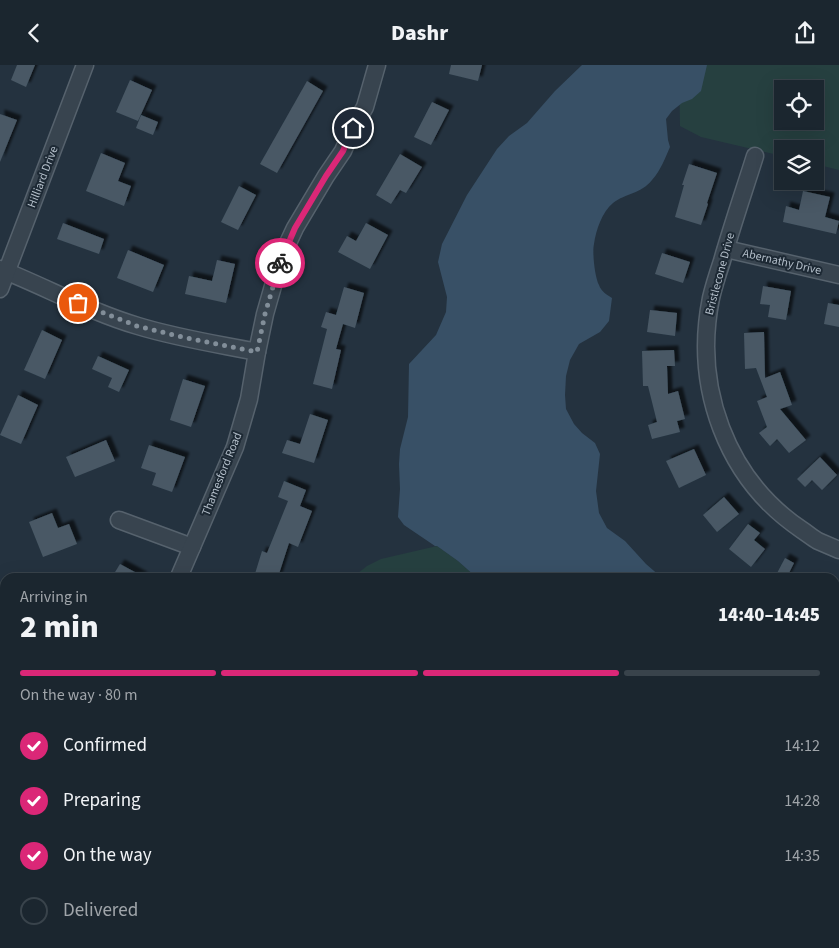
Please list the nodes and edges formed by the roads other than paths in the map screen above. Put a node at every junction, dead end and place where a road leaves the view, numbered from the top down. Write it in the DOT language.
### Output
graph roads {
  1 [pos="85,65"];
  2 [pos="377,65"];
  3 [pos="755,156"];
  4 [pos="726,249"];
  5 [pos="3,270"];
  6 [pos="839,275"];
  7 [pos="0,289"];
  8 [pos="257,352"];
  9 [pos="118,520"];
  10 [pos="192,547"];
  11 [pos="839,550"];
  12 [pos="181,573"];
  1 -- 5 [label="street, Hilliard Drive"];
  2 -- 8 [label="street, Thamesford Road"];
  3 -- 4 [label="street, Bristlecone Drive"];
  4 -- 6 [label="street, Abernathy Drive"];
  4 -- 11 [label="street, Bristlecone Drive"];
  5 -- 7 [label="street, Hilliard Drive"];
  5 -- 8 [label="street"];
  8 -- 10 [label="street, Thamesford Road"];
  9 -- 10 [label="street"];
  10 -- 12 [label="street, Thamesford Road"];
}
